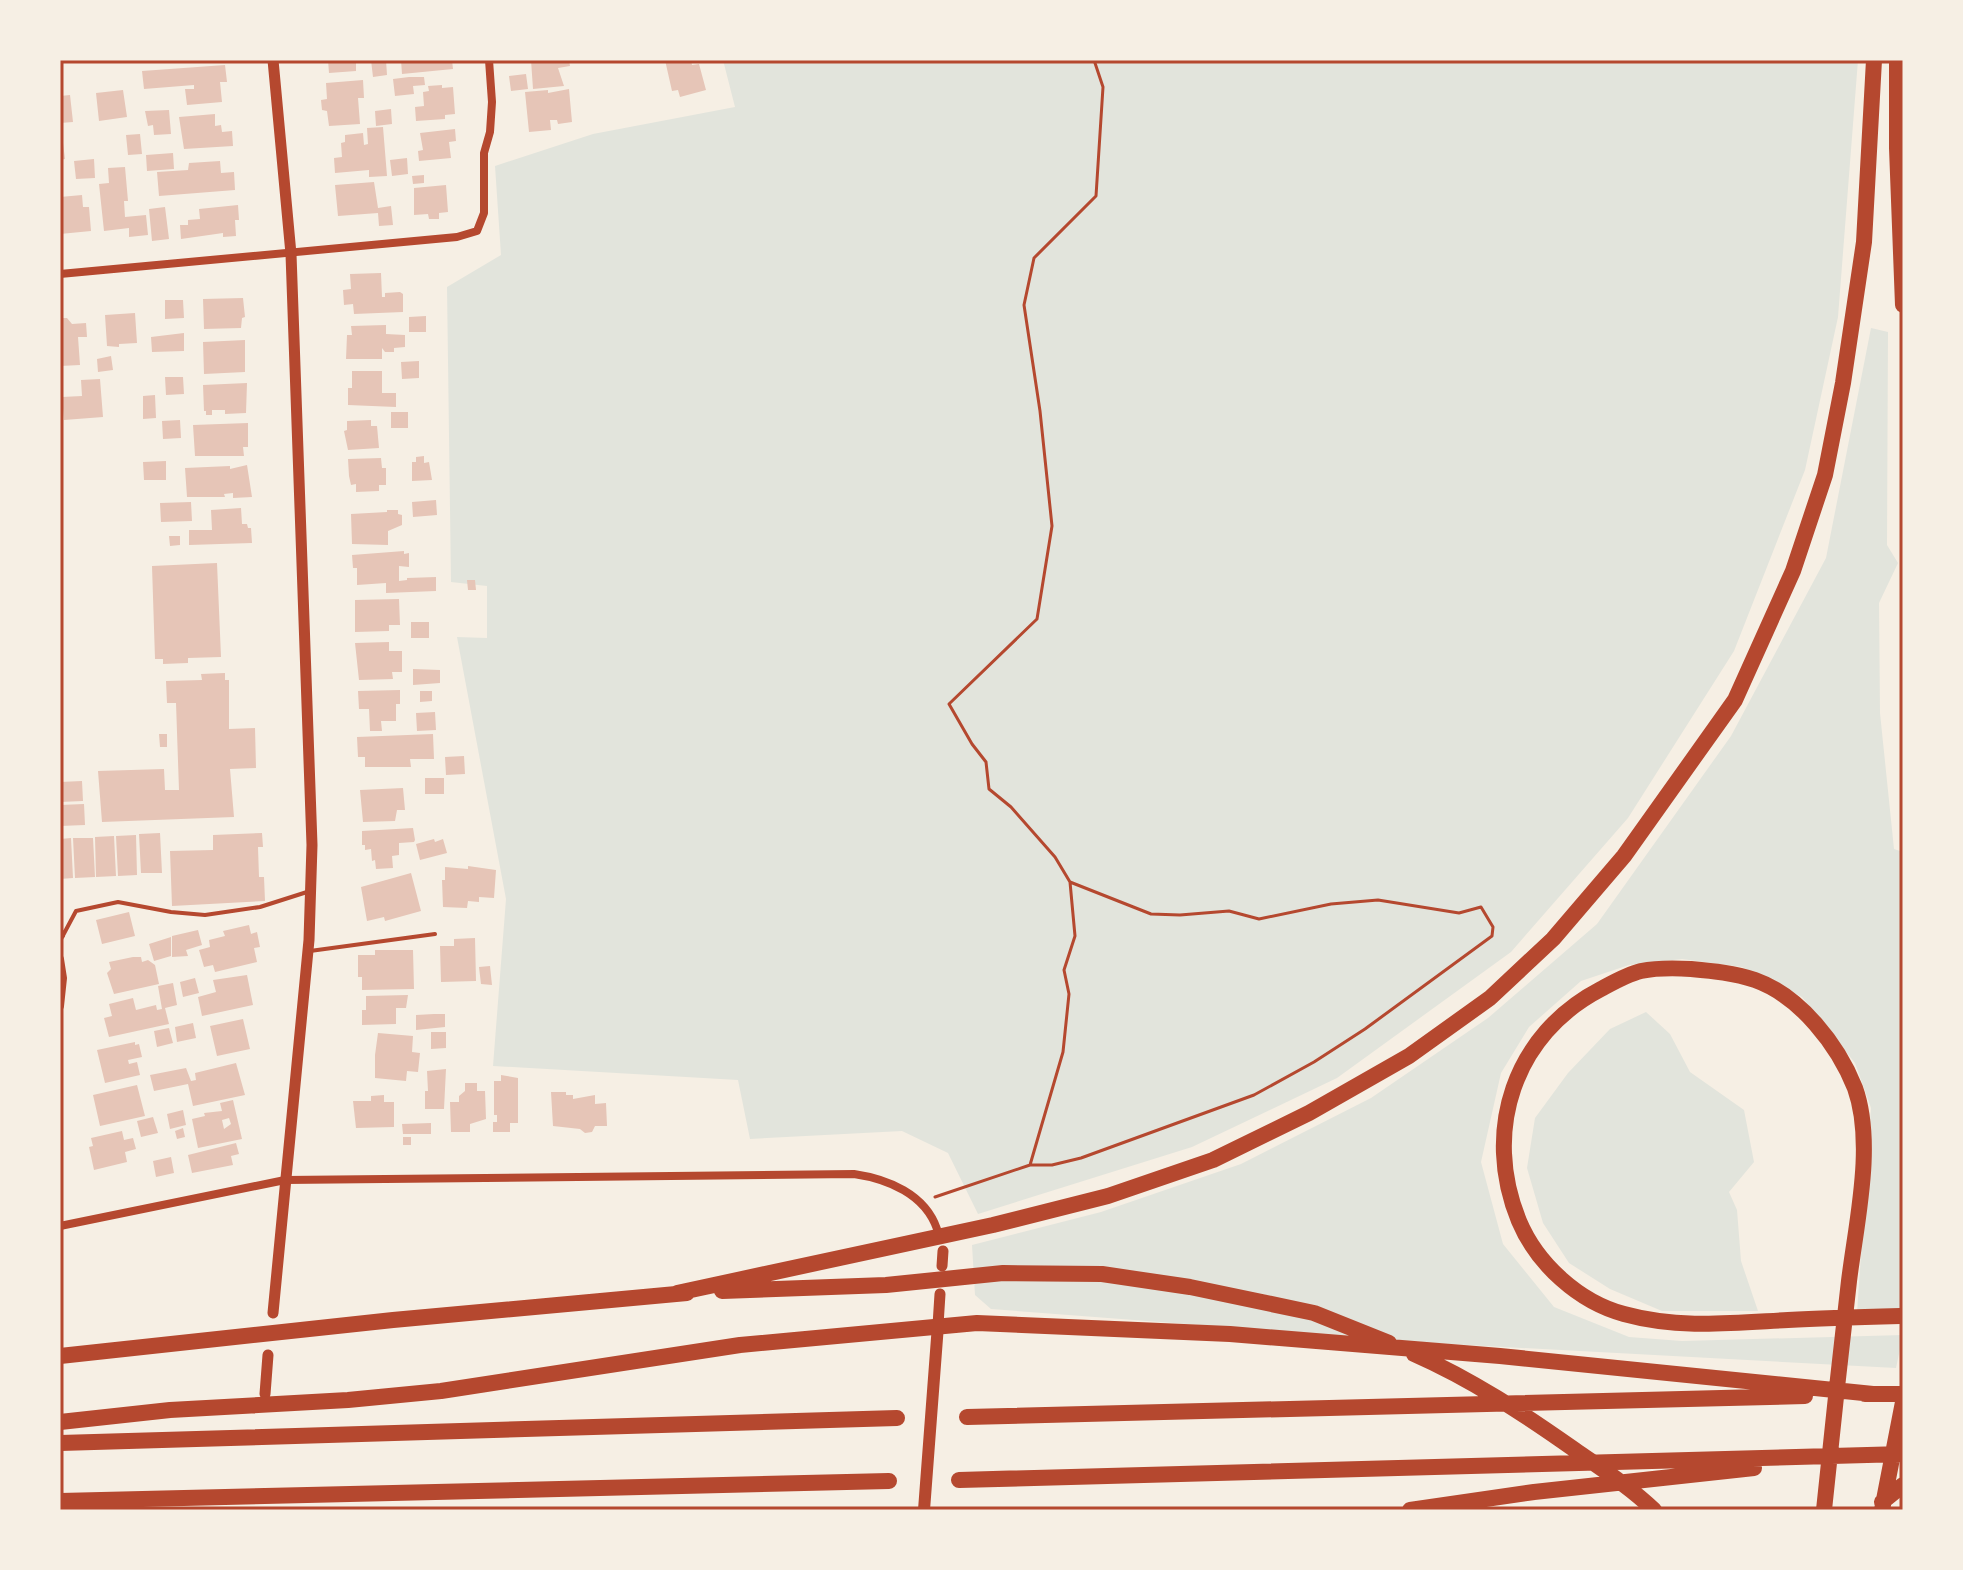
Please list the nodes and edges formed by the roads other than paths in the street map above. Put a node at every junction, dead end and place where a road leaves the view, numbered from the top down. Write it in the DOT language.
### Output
graph roads {
  1 [pos="273,60"];
  2 [pos="489,60"];
  3 [pos="1874,60"];
  4 [pos="1897,60"];
  5 [pos="291,254"];
  6 [pos="60,274"];
  7 [pos="1903,305"];
  8 [pos="311,890"];
  9 [pos="60,927"];
  10 [pos="435,934"];
  11 [pos="62,939"];
  12 [pos="308,951"];
  13 [pos="60,959"];
  14 [pos="60,1006"];
  15 [pos="285,1180"];
  16 [pos="60,1226"];
  17 [pos="937,1229"];
  18 [pos="943,1251"];
  19 [pos="942,1266"];
  20 [pos="677,1293"];
  21 [pos="940,1294"];
  22 [pos="273,1313"];
  23 [pos="1903,1316"];
  24 [pos="938,1325"];
  25 [pos="268,1355"];
  26 [pos="60,1356"];
  27 [pos="265,1394"];
  28 [pos="1873,1394"];
  29 [pos="1903,1394"];
  30 [pos="1903,1402"];
  31 [pos="967,1417"];
  32 [pos="897,1418"];
  33 [pos="60,1422"];
  34 [pos="60,1443"];
  35 [pos="1903,1454"];
  36 [pos="1874,1455"];
  37 [pos="959,1480"];
  38 [pos="889,1481"];
  39 [pos="1903,1485"];
  40 [pos="64,1501"];
  41 [pos="103,1510"];
  42 [pos="924,1510"];
  43 [pos="1410,1510"];
  44 [pos="1654,1510"];
  45 [pos="1824,1510"];
  46 [pos="1871,1510"];
  47 [pos="1882,1510"];
  1 -- 5 [label="street"];
  2 -- 5 [label="street"];
  3 -- 20 [label="highway"];
  4 -- 7 [label="highway"];
  5 -- 6 [label="street"];
  5 -- 8 [label="street"];
  8 -- 11 [label="lane"];
  8 -- 12 [label="street"];
  9 -- 11 [label="lane"];
  10 -- 12 [label="lane"];
  12 -- 15 [label="street"];
  13 -- 14 [label="street"];
  15 -- 16 [label="street"];
  15 -- 17 [label="street"];
  15 -- 22 [label="street"];
  18 -- 19 [label="street"];
  20 -- 26 [label="highway"];
  20 -- 44 [label="highway"];
  21 -- 24 [label="street"];
  23 -- 45 [label="highway"];
  24 -- 28 [label="highway"];
  24 -- 33 [label="highway"];
  24 -- 42 [label="main road"];
  25 -- 27 [label="street"];
  28 -- 29 [label="highway"];
  28 -- 31 [label="highway"];
  30 -- 47 [label="highway"];
  32 -- 34 [label="highway"];
  35 -- 36 [label="highway"];
  36 -- 37 [label="highway"];
  36 -- 43 [label="highway"];
  38 -- 40 [label="highway"];
  39 -- 46 [label="highway"];
  40 -- 41 [label="highway"];
}
